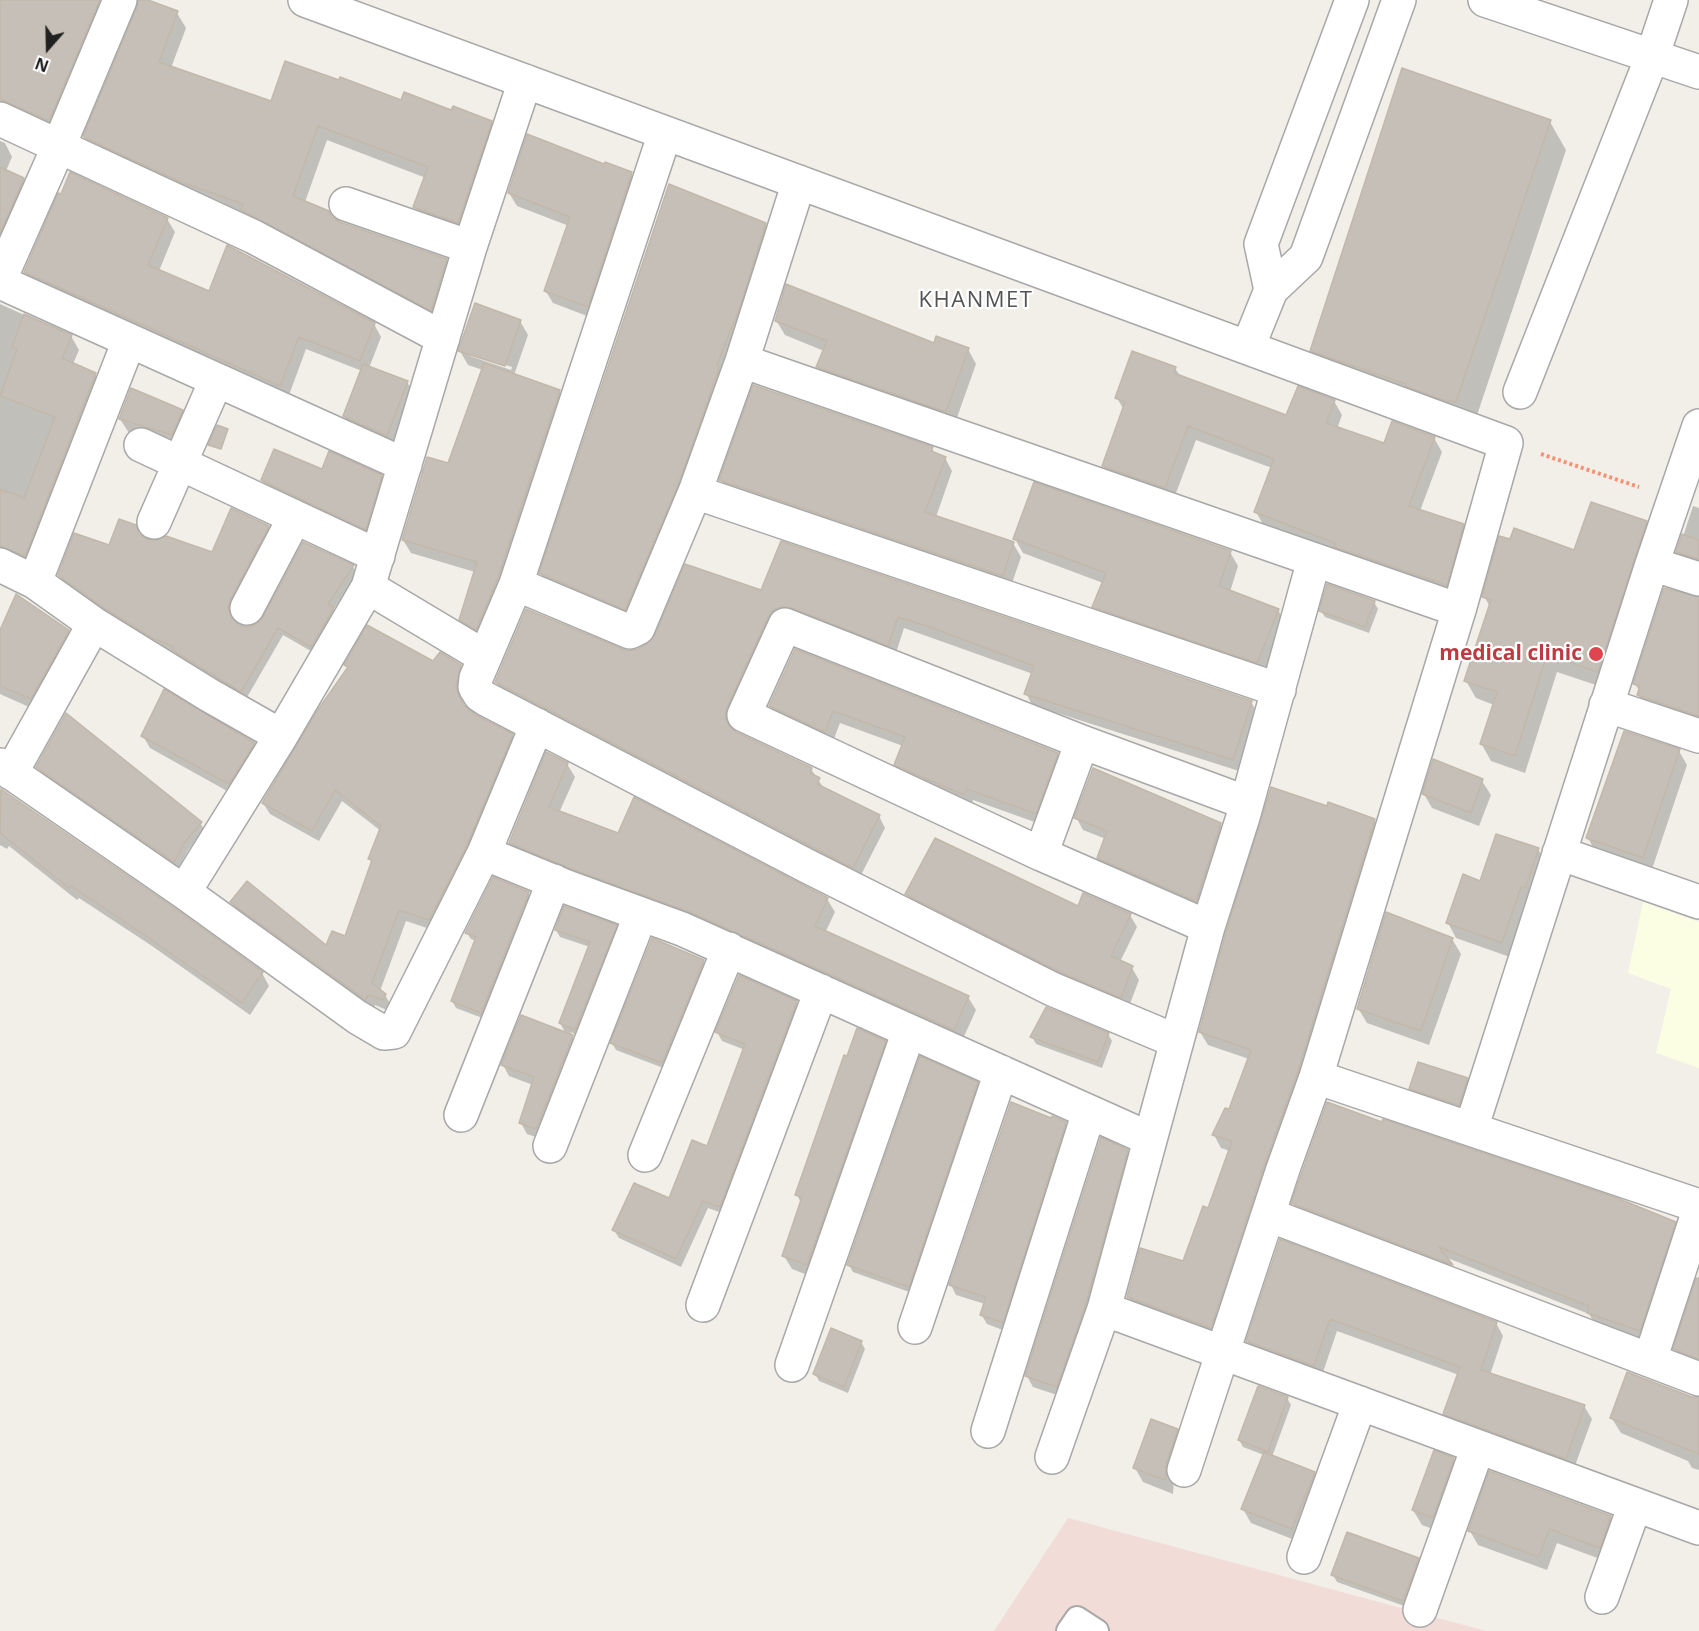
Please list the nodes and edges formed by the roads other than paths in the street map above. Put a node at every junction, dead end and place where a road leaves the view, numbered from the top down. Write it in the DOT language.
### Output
graph roads {
  1 [pos="120,0"];
  2 [pos="305,0"];
  3 [pos="1352,0"];
  4 [pos="1399,0"];
  5 [pos="1485,0"];
  6 [pos="1671,0"];
  7 [pos="1652,57"];
  8 [pos="1699,72"];
  9 [pos="525,81"];
  10 [pos="0,119"];
  11 [pos="665,132"];
  12 [pos="58,148"];
  13 [pos="799,182"];
  14 [pos="346,204"];
  15 [pos="471,247"];
  16 [pos="0,280"];
  17 [pos="1271,291"];
  18 [pos="443,338"];
  19 [pos="129,340"];
  20 [pos="1248,347"];
  21 [pos="742,362"];
  22 [pos="216,381"];
  23 [pos="1520,393"];
  24 [pos="1699,426"];
  25 [pos="141,445"];
  26 [pos="181,463"];
  27 [pos="405,465"];
  28 [pos="695,492"];
  29 [pos="295,517"];
  30 [pos="154,522"];
  31 [pos="378,556"];
  32 [pos="1314,560"];
  33 [pos="1652,564"];
  34 [pos="0,565"];
  35 [pos="1699,579"];
  36 [pos="35,582"];
  37 [pos="516,584"];
  38 [pos="368,587"];
  39 [pos="247,608"];
  40 [pos="1459,610"];
  41 [pos="94,624"];
  42 [pos="485,657"];
  43 [pos="1279,690"];
  44 [pos="1606,705"];
  45 [pos="537,725"];
  46 [pos="281,736"];
  47 [pos="1699,736"];
  48 [pos="1082,742"];
  49 [pos="5,769"];
  50 [pos="1247,803"];
  51 [pos="484,853"];
  52 [pos="1559,853"];
  53 [pos="1041,854"];
  54 [pos="554,881"];
  55 [pos="184,892"];
  56 [pos="1699,902"];
  57 [pos="641,914"];
  58 [pos="1208,927"];
  59 [pos="729,949"];
  60 [pos="820,991"];
  61 [pos="909,1031"];
  62 [pos="1176,1041"];
  63 [pos="1001,1072"];
  64 [pos="1316,1077"];
  65 [pos="1089,1112"];
  66 [pos="461,1115"];
  67 [pos="1471,1129"];
  68 [pos="1150,1139"];
  69 [pos="550,1146"];
  70 [pos="645,1155"];
  71 [pos="1699,1208"];
  72 [pos="1269,1215"];
  73 [pos="703,1305"];
  74 [pos="1104,1309"];
  75 [pos="915,1327"];
  76 [pos="1224,1353"];
  77 [pos="1650,1360"];
  78 [pos="792,1365"];
  79 [pos="1699,1379"];
  80 [pos="1360,1403"];
  81 [pos="988,1431"];
  82 [pos="1478,1447"];
  83 [pos="1052,1457"];
  84 [pos="1184,1470"];
  85 [pos="1635,1505"];
  86 [pos="1699,1528"];
  87 [pos="1304,1557"];
  88 [pos="1602,1597"];
  89 [pos="1420,1611"];
  90 [pos="1068,1631"];
  91 [pos="1097,1631"];
  1 -- 12 [label="street"];
  2 -- 9 [label="street"];
  3 -- 17 [label="street"];
  4 -- 17 [label="street"];
  5 -- 7 [label="street"];
  6 -- 7 [label="street"];
  7 -- 8 [label="street"];
  7 -- 23 [label="street"];
  9 -- 11 [label="street"];
  9 -- 15 [label="street"];
  10 -- 12 [label="street"];
  11 -- 13 [label="street"];
  11 -- 37 [label="street"];
  12 -- 16 [label="street"];
  12 -- 18 [label="street"];
  13 -- 20 [label="street"];
  13 -- 21 [label="street"];
  14 -- 15 [label="street"];
  15 -- 18 [label="street"];
  16 -- 19 [label="street"];
  17 -- 20 [label="street"];
  18 -- 27 [label="street"];
  19 -- 22 [label="street"];
  19 -- 36 [label="street"];
  20 -- 40 [label="street"];
  21 -- 28 [label="street"];
  21 -- 32 [label="street"];
  22 -- 26 [label="street"];
  22 -- 27 [label="street"];
  24 -- 33 [label="street"];
  25 -- 26 [label="street"];
  26 -- 29 [label="street"];
  26 -- 30 [label="street"];
  27 -- 31 [label="street"];
  28 -- 37 [label="street"];
  28 -- 43 [label="street"];
  29 -- 31 [label="street"];
  29 -- 39 [label="street"];
  31 -- 38 [label="street"];
  32 -- 40 [label="street"];
  32 -- 43 [label="street"];
  33 -- 35 [label="street"];
  33 -- 44 [label="street"];
  34 -- 36 [label="street"];
  36 -- 41 [label="street"];
  37 -- 42 [label="street"];
  38 -- 42 [label="street"];
  38 -- 46 [label="street"];
  40 -- 64 [label="street"];
  41 -- 46 [label="street"];
  41 -- 49 [label="street"];
  42 -- 45 [label="street"];
  43 -- 50 [label="street"];
  44 -- 47 [label="street"];
  44 -- 52 [label="street"];
  45 -- 51 [label="street"];
  45 -- 62 [label="street"];
  46 -- 55 [label="street"];
  48 -- 50 [label="street"];
  48 -- 53 [label="street"];
  48 -- 53 [label="street"];
  49 -- 55 [label="street"];
  50 -- 58 [label="street"];
  51 -- 54 [label="street"];
  51 -- 55 [label="street"];
  52 -- 56 [label="street"];
  52 -- 67 [label="street"];
  53 -- 58 [label="street"];
  54 -- 57 [label="street"];
  54 -- 66 [label="street"];
  57 -- 59 [label="street"];
  57 -- 69 [label="street"];
  58 -- 62 [label="street"];
  59 -- 60 [label="street"];
  59 -- 70 [label="street"];
  60 -- 61 [label="street"];
  60 -- 73 [label="street"];
  61 -- 63 [label="street"];
  61 -- 78 [label="street"];
  62 -- 68 [label="street"];
  63 -- 65 [label="street"];
  63 -- 75 [label="street"];
  64 -- 67 [label="street"];
  64 -- 72 [label="street"];
  65 -- 68 [label="street"];
  65 -- 81 [label="street"];
  67 -- 71 [label="street"];
  68 -- 74 [label="street"];
  71 -- 77 [label="street"];
  72 -- 76 [label="street"];
  72 -- 77 [label="street"];
  74 -- 76 [label="street"];
  74 -- 83 [label="street"];
  76 -- 80 [label="street"];
  76 -- 84 [label="street"];
  77 -- 79 [label="street"];
  80 -- 82 [label="street"];
  80 -- 87 [label="street"];
  82 -- 85 [label="street"];
  82 -- 89 [label="street"];
  85 -- 86 [label="street"];
  85 -- 88 [label="street"];
  90 -- 91 [label="lane"];
}
